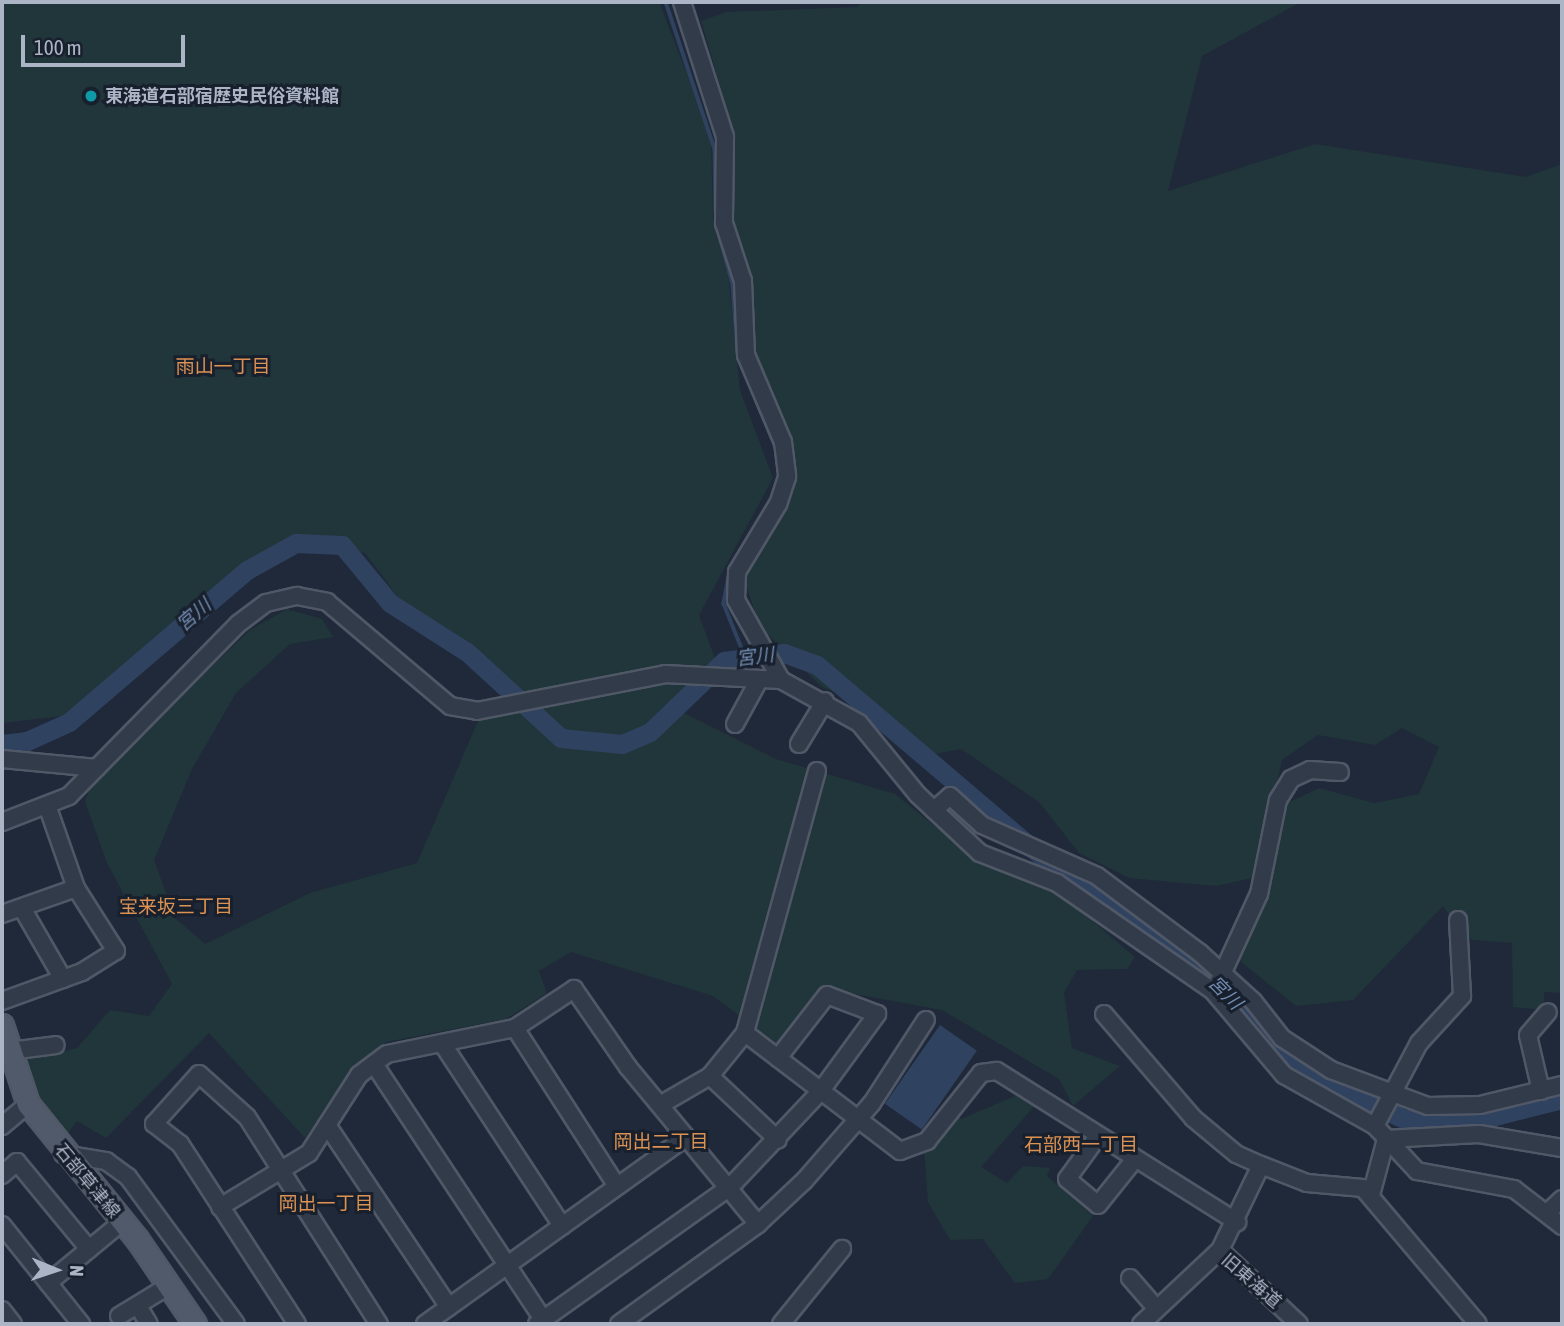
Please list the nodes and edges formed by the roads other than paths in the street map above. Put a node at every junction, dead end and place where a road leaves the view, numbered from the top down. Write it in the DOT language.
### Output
graph roads {
  1 [pos="682,2"];
  2 [pos="759,680"];
  3 [pos="781,680"];
  4 [pos="825,701"];
  5 [pos="735,723"];
  6 [pos="799,744"];
  7 [pos="2,759"];
  8 [pos="97,768"];
  9 [pos="817,771"];
  10 [pos="1340,772"];
  11 [pos="47,804"];
  12 [pos="940,805"];
  13 [pos="2,822"];
  14 [pos="76,888"];
  15 [pos="22,908"];
  16 [pos="2,914"];
  17 [pos="1458,920"];
  18 [pos="1224,975"];
  19 [pos="63,979"];
  20 [pos="1213,991"];
  21 [pos="2,1001"];
  22 [pos="1548,1013"];
  23 [pos="1104,1014"];
  24 [pos="926,1020"];
  25 [pos="2,1026"];
  26 [pos="515,1028"];
  27 [pos="745,1033"];
  28 [pos="442,1043"];
  29 [pos="56,1045"];
  30 [pos="10,1051"];
  31 [pos="778,1058"];
  32 [pos="374,1064"];
  33 [pos="710,1076"];
  34 [pos="1562,1078"];
  35 [pos="1562,1085"];
  36 [pos="1540,1088"];
  37 [pos="821,1090"];
  38 [pos="1392,1096"];
  39 [pos="28,1104"];
  40 [pos="660,1105"];
  41 [pos="859,1119"];
  42 [pos="1378,1121"];
  43 [pos="327,1125"];
  44 [pos="2,1126"];
  45 [pos="686,1137"];
  46 [pos="1096,1139"];
  47 [pos="1386,1139"];
  48 [pos="778,1140"];
  49 [pos="1562,1148"];
  50 [pos="63,1154"];
  51 [pos="1134,1160"];
  52 [pos="1261,1165"];
  53 [pos="281,1170"];
  54 [pos="2,1175"];
  55 [pos="618,1186"];
  56 [pos="728,1188"];
  57 [pos="1371,1195"];
  58 [pos="1562,1199"];
  59 [pos="220,1206"];
  60 [pos="1548,1212"];
  61 [pos="122,1222"];
  62 [pos="1237,1222"];
  63 [pos="758,1224"];
  64 [pos="2,1225"];
  65 [pos="562,1226"];
  66 [pos="1562,1226"];
  67 [pos="89,1249"];
  68 [pos="842,1249"];
  69 [pos="1220,1250"];
  70 [pos="507,1265"];
  71 [pos="1130,1279"];
  72 [pos="48,1283"];
  73 [pos="166,1288"];
  74 [pos="138,1306"];
  75 [pos="449,1307"];
  76 [pos="1156,1308"];
  77 [pos="2,1310"];
  78 [pos="119,1316"];
  79 [pos="542,1323"];
  80 [pos="13,1324"];
  81 [pos="81,1324"];
  82 [pos="149,1324"];
  83 [pos="183,1324"];
  84 [pos="195,1324"];
  85 [pos="236,1324"];
  86 [pos="297,1324"];
  87 [pos="379,1324"];
  88 [pos="425,1324"];
  89 [pos="619,1324"];
  90 [pos="781,1324"];
  91 [pos="1141,1324"];
  92 [pos="1300,1324"];
  93 [pos="1478,1324"];
  1 -- 3 [label="street"];
  2 -- 3 [label="street"];
  2 -- 5 [label="street"];
  2 -- 8 [label="street"];
  3 -- 4 [label="street"];
  4 -- 6 [label="street"];
  4 -- 12 [label="street"];
  7 -- 8 [label="street"];
  8 -- 11 [label="street"];
  9 -- 27 [label="street"];
  10 -- 18 [label="street"];
  11 -- 13 [label="street"];
  11 -- 14 [label="street"];
  12 -- 18 [label="street"];
  12 -- 20 [label="street"];
  14 -- 15 [label="street"];
  14 -- 19 [label="street"];
  15 -- 16 [label="street"];
  15 -- 19 [label="street"];
  17 -- 38 [label="street"];
  18 -- 20 [label="street"];
  18 -- 38 [label="street"];
  19 -- 21 [label="street"];
  20 -- 42 [label="street"];
  22 -- 36 [label="street"];
  23 -- 52 [label="street"];
  24 -- 41 [label="street"];
  25 -- 30 [label="main road, 石部草津線"];
  26 -- 28 [label="street"];
  26 -- 40 [label="street"];
  26 -- 55 [label="street"];
  27 -- 31 [label="street"];
  27 -- 33 [label="street"];
  28 -- 32 [label="street"];
  28 -- 65 [label="street"];
  29 -- 30 [label="street"];
  30 -- 39 [label="main road, 石部草津線"];
  31 -- 37 [label="street"];
  31 -- 37 [label="street"];
  32 -- 43 [label="street"];
  32 -- 70 [label="street"];
  33 -- 40 [label="street"];
  33 -- 48 [label="street"];
  34 -- 36 [label="street"];
  35 -- 36 [label="street"];
  36 -- 38 [label="street"];
  37 -- 41 [label="street"];
  37 -- 48 [label="street"];
  38 -- 42 [label="street"];
  39 -- 44 [label="street"];
  39 -- 50 [label="main road, 石部草津線"];
  40 -- 45 [label="street"];
  41 -- 46 [label="street"];
  41 -- 63 [label="street"];
  42 -- 47 [label="street"];
  43 -- 53 [label="street"];
  43 -- 75 [label="street"];
  45 -- 55 [label="street"];
  45 -- 56 [label="street"];
  46 -- 51 [label="street"];
  46 -- 51 [label="street"];
  47 -- 49 [label="street"];
  47 -- 57 [label="street"];
  47 -- 60 [label="street"];
  48 -- 56 [label="street"];
  50 -- 61 [label="main road, 石部草津線"];
  50 -- 85 [label="street"];
  51 -- 62 [label="street"];
  52 -- 57 [label="street"];
  52 -- 62 [label="street"];
  53 -- 59 [label="street"];
  53 -- 59 [label="street"];
  53 -- 87 [label="street"];
  54 -- 67 [label="street"];
  55 -- 65 [label="street"];
  56 -- 63 [label="street"];
  56 -- 79 [label="street"];
  57 -- 93 [label="street"];
  58 -- 60 [label="street"];
  59 -- 86 [label="street"];
  60 -- 66 [label="street"];
  61 -- 67 [label="street"];
  61 -- 73 [label="main road, 石部草津線"];
  62 -- 69 [label="street"];
  63 -- 89 [label="street"];
  64 -- 72 [label="street"];
  65 -- 70 [label="street"];
  67 -- 72 [label="street"];
  68 -- 90 [label="street"];
  69 -- 76 [label="street, 旧東海道"];
  69 -- 92 [label="street, 旧東海道"];
  70 -- 75 [label="street"];
  70 -- 79 [label="street"];
  71 -- 76 [label="street"];
  72 -- 81 [label="street"];
  73 -- 74 [label="street"];
  73 -- 83 [label="street"];
  73 -- 84 [label="main road, 石部草津線"];
  74 -- 78 [label="street"];
  74 -- 82 [label="street"];
  75 -- 88 [label="street"];
  76 -- 91 [label="street, 旧東海道"];
  77 -- 80 [label="street"];
}
